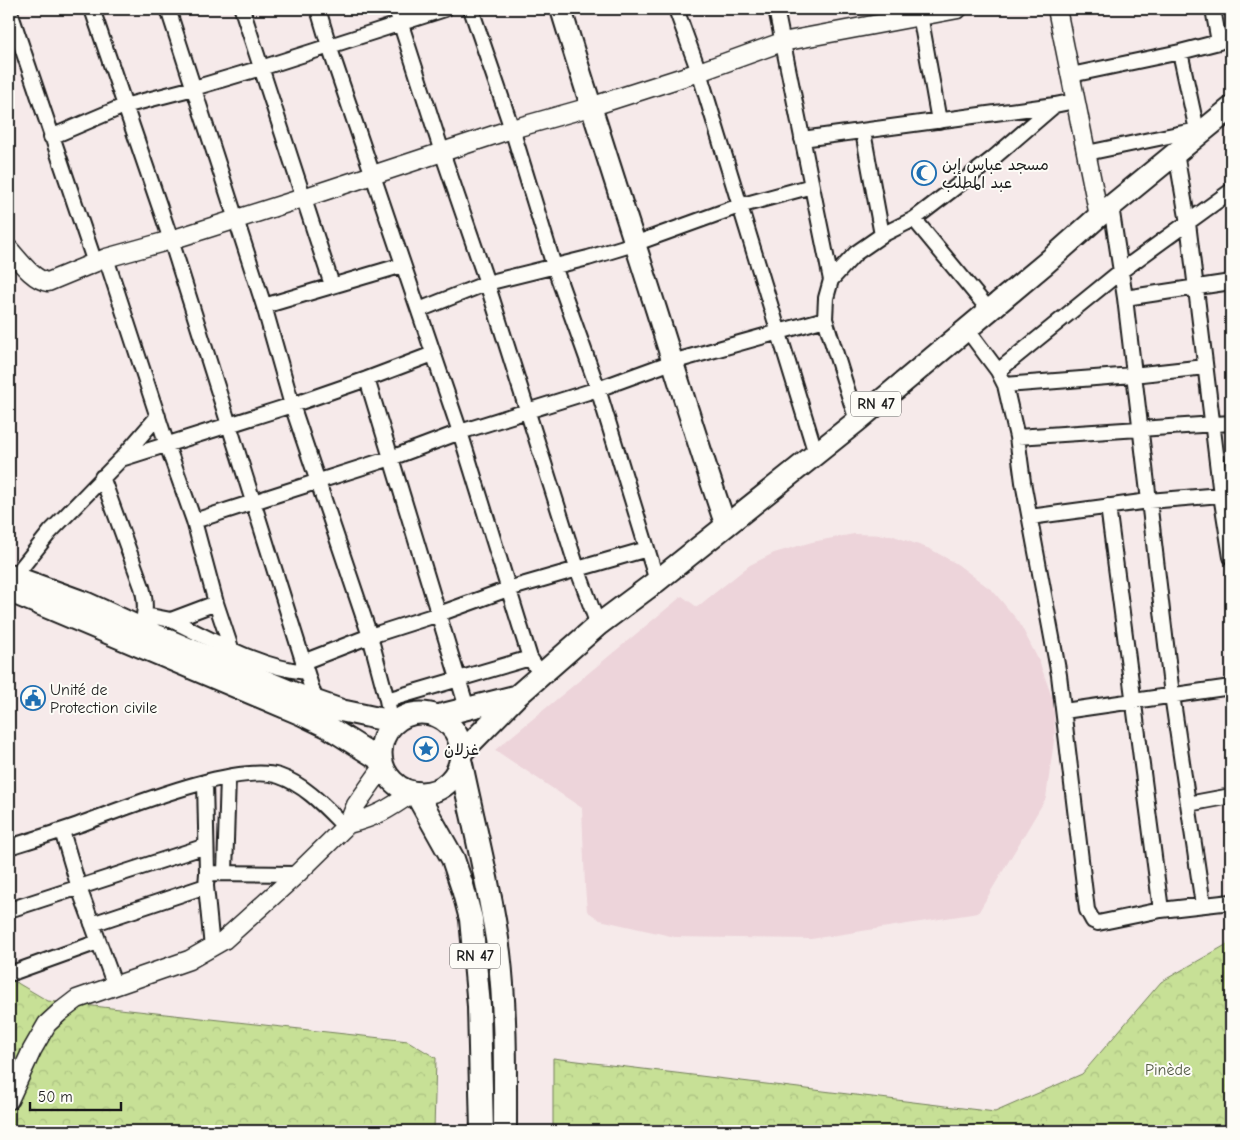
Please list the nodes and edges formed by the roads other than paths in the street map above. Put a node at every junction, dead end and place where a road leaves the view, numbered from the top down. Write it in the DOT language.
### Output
graph roads {
  1 [pos="9,9"];
  2 [pos="92,9"];
  3 [pos="168,9"];
  4 [pos="242,9"];
  5 [pos="318,9"];
  6 [pos="396,9"];
  7 [pos="445,9"];
  8 [pos="471,9"];
  9 [pos="561,9"];
  10 [pos="676,9"];
  11 [pos="776,9"];
  12 [pos="958,9"];
  13 [pos="1057,9"];
  14 [pos="1213,9"];
  15 [pos="919,12"];
  16 [pos="401,24"];
  17 [pos="1225,38"];
  18 [pos="782,42"];
  19 [pos="329,46"];
  20 [pos="1180,52"];
  21 [pos="261,68"];
  22 [pos="699,72"];
  23 [pos="1070,75"];
  24 [pos="194,88"];
  25 [pos="1075,101"];
  26 [pos="1056,105"];
  27 [pos="124,106"];
  28 [pos="590,107"];
  29 [pos="1231,108"];
  30 [pos="939,121"];
  31 [pos="512,129"];
  32 [pos="863,132"];
  33 [pos="1198,132"];
  34 [pos="51,137"];
  35 [pos="802,139"];
  36 [pos="442,152"];
  37 [pos="1087,153"];
  38 [pos="1176,153"];
  39 [pos="374,175"];
  40 [pos="812,186"];
  41 [pos="1231,192"];
  42 [pos="303,198"];
  43 [pos="739,206"];
  44 [pos="1105,211"];
  45 [pos="236,218"];
  46 [pos="914,219"];
  47 [pos="1188,222"];
  48 [pos="882,235"];
  49 [pos="170,240"];
  50 [pos="634,244"];
  51 [pos="9,249"];
  52 [pos="100,261"];
  53 [pos="403,265"];
  54 [pos="554,266"];
  55 [pos="1121,271"];
  56 [pos="831,280"];
  57 [pos="1231,282"];
  58 [pos="487,283"];
  59 [pos="332,285"];
  60 [pos="1196,287"];
  61 [pos="1125,298"];
  62 [pos="264,306"];
  63 [pos="419,310"];
  64 [pos="989,310"];
  65 [pos="825,319"];
  66 [pos="966,328"];
  67 [pos="778,333"];
  68 [pos="433,354"];
  69 [pos="672,362"];
  70 [pos="1206,367"];
  71 [pos="998,371"];
  72 [pos="1133,374"];
  73 [pos="367,379"];
  74 [pos="1005,385"];
  75 [pos="598,389"];
  76 [pos="292,405"];
  77 [pos="526,412"];
  78 [pos="158,416"];
  79 [pos="857,421"];
  80 [pos="1231,423"];
  81 [pos="1213,425"];
  82 [pos="229,426"];
  83 [pos="1140,430"];
  84 [pos="460,432"];
  85 [pos="1017,437"];
  86 [pos="167,445"];
  87 [pos="816,454"];
  88 [pos="391,458"];
  89 [pos="121,459"];
  90 [pos="102,478"];
  91 [pos="318,481"];
  92 [pos="1221,495"];
  93 [pos="1149,501"];
  94 [pos="254,503"];
  95 [pos="1108,506"];
  96 [pos="1228,514"];
  97 [pos="1030,517"];
  98 [pos="194,521"];
  99 [pos="726,526"];
  100 [pos="647,549"];
  101 [pos="1231,557"];
  102 [pos="578,568"];
  103 [pos="10,582"];
  104 [pos="657,582"];
  105 [pos="508,589"];
  106 [pos="216,604"];
  107 [pos="439,614"];
  108 [pos="171,620"];
  109 [pos="143,621"];
  110 [pos="598,625"];
  111 [pos="370,636"];
  112 [pos="231,657"];
  113 [pos="530,658"];
  114 [pos="305,667"];
  115 [pos="542,676"];
  116 [pos="458,678"];
  117 [pos="1231,688"];
  118 [pos="1172,695"];
  119 [pos="517,696"];
  120 [pos="387,700"];
  121 [pos="316,702"];
  122 [pos="1134,702"];
  123 [pos="467,708"];
  124 [pos="1064,712"];
  125 [pos="437,716"];
  126 [pos="393,721"];
  127 [pos="461,758"];
  128 [pos="382,764"];
  129 [pos="228,777"];
  130 [pos="205,782"];
  131 [pos="414,793"];
  132 [pos="1231,796"];
  133 [pos="1188,804"];
  134 [pos="347,825"];
  135 [pos="62,831"];
  136 [pos="206,846"];
  137 [pos="9,847"];
  138 [pos="225,872"];
  139 [pos="297,874"];
  140 [pos="207,879"];
  141 [pos="79,888"];
  142 [pos="1231,902"];
  143 [pos="1203,905"];
  144 [pos="9,910"];
  145 [pos="1161,910"];
  146 [pos="92,924"];
  147 [pos="98,942"];
  148 [pos="212,948"];
  149 [pos="9,974"];
  150 [pos="115,986"];
  151 [pos="9,1100"];
  152 [pos="482,1131"];
  153 [pos="505,1131"];
  1 -- 34 [label="street"];
  2 -- 27 [label="street"];
  3 -- 24 [label="street"];
  4 -- 21 [label="street"];
  5 -- 19 [label="street"];
  6 -- 16 [label="street"];
  7 -- 16 [label="street"];
  8 -- 31 [label="street"];
  9 -- 28 [label="main road"];
  10 -- 22 [label="street"];
  11 -- 18 [label="street"];
  12 -- 15 [label="street"];
  13 -- 23 [label="street"];
  14 -- 17 [label="street"];
  15 -- 18 [label="street"];
  15 -- 30 [label="street"];
  16 -- 19 [label="street"];
  16 -- 36 [label="street"];
  17 -- 20 [label="street"];
  18 -- 22 [label="street"];
  18 -- 35 [label="street"];
  19 -- 21 [label="street"];
  19 -- 39 [label="street"];
  20 -- 23 [label="street"];
  20 -- 33 [label="street"];
  21 -- 24 [label="street"];
  21 -- 42 [label="street"];
  22 -- 28 [label="street"];
  22 -- 43 [label="street"];
  23 -- 25 [label="street"];
  24 -- 27 [label="street"];
  24 -- 45 [label="street"];
  25 -- 26 [label="street"];
  25 -- 37 [label="street"];
  26 -- 30 [label="street"];
  26 -- 46 [label="street"];
  27 -- 34 [label="street"];
  27 -- 49 [label="street"];
  28 -- 31 [label="street"];
  28 -- 50 [label="main road"];
  29 -- 33 [label="main road, RN 47"];
  30 -- 32 [label="street"];
  31 -- 36 [label="street"];
  31 -- 54 [label="street"];
  32 -- 35 [label="street"];
  32 -- 48 [label="street"];
  33 -- 37 [label="street"];
  33 -- 38 [label="main road, RN 47"];
  34 -- 52 [label="street"];
  35 -- 40 [label="street"];
  36 -- 39 [label="street"];
  36 -- 58 [label="street"];
  37 -- 44 [label="street"];
  38 -- 44 [label="main road, RN 47"];
  38 -- 47 [label="street"];
  39 -- 42 [label="street"];
  39 -- 53 [label="street"];
  40 -- 43 [label="street"];
  40 -- 56 [label="street"];
  41 -- 47 [label="street"];
  42 -- 45 [label="street"];
  42 -- 59 [label="street"];
  43 -- 50 [label="street"];
  43 -- 67 [label="street"];
  44 -- 55 [label="street"];
  44 -- 64 [label="main road, RN 47"];
  45 -- 49 [label="street"];
  45 -- 62 [label="street"];
  46 -- 48 [label="street"];
  46 -- 64 [label="street"];
  47 -- 55 [label="street"];
  47 -- 60 [label="street"];
  48 -- 56 [label="street"];
  49 -- 52 [label="street"];
  49 -- 82 [label="street"];
  50 -- 54 [label="street"];
  50 -- 69 [label="main road"];
  51 -- 52 [label="street"];
  52 -- 78 [label="street"];
  53 -- 59 [label="street"];
  53 -- 63 [label="street"];
  54 -- 58 [label="street"];
  54 -- 75 [label="street"];
  55 -- 61 [label="street"];
  55 -- 71 [label="street"];
  56 -- 65 [label="street"];
  57 -- 60 [label="street"];
  58 -- 63 [label="street"];
  58 -- 77 [label="street"];
  59 -- 62 [label="street"];
  60 -- 61 [label="street"];
  60 -- 70 [label="street"];
  61 -- 72 [label="street"];
  62 -- 76 [label="street"];
  63 -- 68 [label="street"];
  64 -- 66 [label="main road, RN 47"];
  65 -- 67 [label="street"];
  65 -- 79 [label="street"];
  66 -- 71 [label="street"];
  66 -- 79 [label="main road, RN 47"];
  67 -- 69 [label="street"];
  67 -- 87 [label="street"];
  68 -- 73 [label="street"];
  68 -- 84 [label="street"];
  69 -- 75 [label="street"];
  69 -- 99 [label="main road"];
  70 -- 72 [label="street"];
  70 -- 81 [label="street"];
  71 -- 74 [label="street"];
  72 -- 74 [label="street"];
  72 -- 83 [label="street"];
  73 -- 76 [label="street"];
  73 -- 88 [label="street"];
  74 -- 85 [label="street"];
  75 -- 77 [label="street"];
  75 -- 100 [label="street"];
  76 -- 82 [label="street"];
  76 -- 91 [label="street"];
  77 -- 84 [label="street"];
  77 -- 102 [label="street"];
  78 -- 86 [label="street"];
  78 -- 89 [label="street"];
  79 -- 87 [label="main road, RN 47"];
  80 -- 81 [label="street"];
  81 -- 83 [label="street"];
  81 -- 92 [label="street"];
  82 -- 86 [label="street"];
  82 -- 94 [label="street"];
  83 -- 85 [label="street"];
  83 -- 93 [label="street"];
  84 -- 88 [label="street"];
  84 -- 105 [label="street"];
  85 -- 97 [label="street"];
  86 -- 89 [label="street"];
  86 -- 98 [label="street"];
  87 -- 99 [label="main road, RN 47"];
  88 -- 91 [label="street"];
  88 -- 107 [label="street"];
  89 -- 90 [label="street"];
  90 -- 103 [label="street"];
  90 -- 109 [label="street"];
  91 -- 94 [label="street"];
  91 -- 111 [label="street"];
  92 -- 93 [label="street"];
  92 -- 96 [label="street"];
  93 -- 95 [label="street"];
  93 -- 118 [label="street"];
  94 -- 98 [label="street"];
  94 -- 114 [label="street"];
  95 -- 97 [label="street"];
  95 -- 122 [label="street"];
  96 -- 101 [label="street"];
  97 -- 124 [label="street"];
  98 -- 106 [label="street"];
  99 -- 104 [label="main road, RN 47"];
  100 -- 102 [label="street"];
  100 -- 104 [label="street"];
  102 -- 105 [label="street"];
  102 -- 110 [label="street"];
  103 -- 109 [label="main road"];
  103 -- 128 [label="main road"];
  104 -- 110 [label="main road, RN 47"];
  105 -- 107 [label="street"];
  105 -- 113 [label="street"];
  106 -- 108 [label="street"];
  106 -- 112 [label="street"];
  107 -- 111 [label="street"];
  107 -- 116 [label="street"];
  108 -- 109 [label="street"];
  108 -- 112 [label="street"];
  109 -- 112 [label="main road"];
  110 -- 115 [label="main road, RN 47"];
  111 -- 114 [label="street"];
  111 -- 120 [label="street"];
  112 -- 114 [label="street"];
  112 -- 121 [label="main road"];
  113 -- 115 [label="street"];
  113 -- 116 [label="street"];
  114 -- 121 [label="street"];
  115 -- 119 [label="main road, RN 47"];
  116 -- 120 [label="street"];
  116 -- 123 [label="street"];
  117 -- 118 [label="street"];
  118 -- 122 [label="street"];
  118 -- 133 [label="street"];
  119 -- 123 [label="main road, RN 47"];
  119 -- 127 [label="main road, RN 47"];
  120 -- 126 [label="street"];
  121 -- 126 [label="main road"];
  122 -- 124 [label="street"];
  122 -- 145 [label="street"];
  123 -- 125 [label="main road, RN 47"];
  124 -- 145 [label="street"];
  125 -- 126 [label="main road"];
  125 -- 127 [label="main road"];
  126 -- 128 [label="main road"];
  127 -- 131 [label="main road"];
  127 -- 153 [label="highway, RN 47"];
  128 -- 131 [label="main road"];
  128 -- 134 [label="street"];
  129 -- 130 [label="street"];
  129 -- 134 [label="street"];
  129 -- 138 [label="street"];
  130 -- 135 [label="street"];
  130 -- 136 [label="street"];
  131 -- 134 [label="street"];
  131 -- 152 [label="highway, RN 47"];
  132 -- 133 [label="street"];
  133 -- 143 [label="street"];
  134 -- 139 [label="street"];
  135 -- 137 [label="street"];
  135 -- 141 [label="street"];
  136 -- 140 [label="street"];
  136 -- 141 [label="street"];
  138 -- 139 [label="street"];
  138 -- 140 [label="street"];
  139 -- 148 [label="street"];
  140 -- 146 [label="street"];
  140 -- 148 [label="street"];
  141 -- 144 [label="street"];
  141 -- 146 [label="street"];
  142 -- 143 [label="street"];
  143 -- 145 [label="street"];
  146 -- 147 [label="street"];
  147 -- 149 [label="street"];
  147 -- 150 [label="street"];
  148 -- 150 [label="street"];
  150 -- 151 [label="street"];
}
